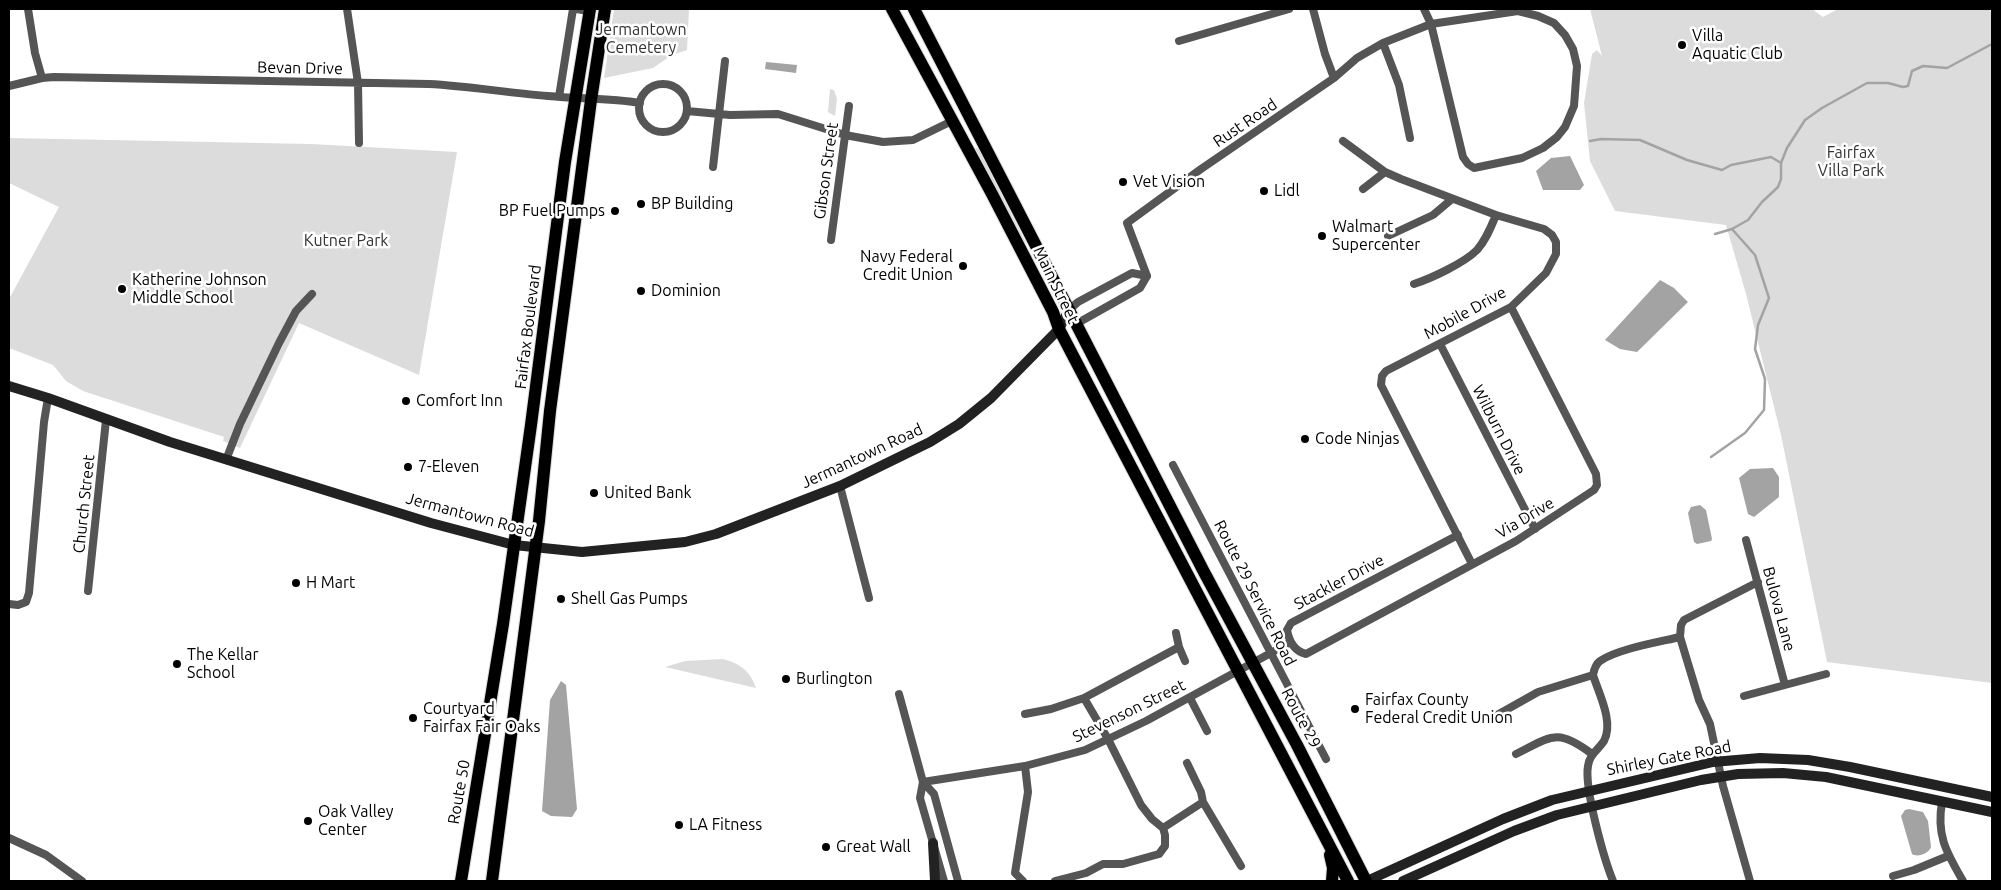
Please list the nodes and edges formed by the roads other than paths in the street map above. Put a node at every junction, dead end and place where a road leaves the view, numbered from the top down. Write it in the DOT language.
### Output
graph roads {
  1 [pos="28,9"];
  2 [pos="347,9"];
  3 [pos="574,9"];
  4 [pos="605,9"];
  5 [pos="892,9"];
  6 [pos="914,9"];
  7 [pos="1289,9"];
  8 [pos="1313,9"];
  9 [pos="1424,9"];
  10 [pos="589,10"];
  11 [pos="1431,24"];
  12 [pos="1179,41"];
  13 [pos="1383,44"];
  14 [pos="725,60"];
  15 [pos="42,78"];
  16 [pos="1334,78"];
  17 [pos="358,83"];
  18 [pos="9,86"];
  19 [pos="559,97"];
  20 [pos="575,99"];
  21 [pos="591,100"];
  22 [pos="640,103"];
  23 [pos="849,106"];
  24 [pos="688,111"];
  25 [pos="719,114"];
  26 [pos="952,122"];
  27 [pos="845,135"];
  28 [pos="1410,138"];
  29 [pos="1342,141"];
  30 [pos="359,143"];
  31 [pos="714,167"];
  32 [pos="1385,172"];
  33 [pos="1363,188"];
  34 [pos="1452,199"];
  35 [pos="1496,215"];
  36 [pos="1388,236"];
  37 [pos="830,240"];
  38 [pos="1147,276"];
  39 [pos="1414,284"];
  40 [pos="312,294"];
  41 [pos="547,300"];
  42 [pos="565,306"];
  43 [pos="1511,307"];
  44 [pos="1069,310"];
  45 [pos="1076,324"];
  46 [pos="1059,329"];
  47 [pos="1440,344"];
  48 [pos="9,386"];
  49 [pos="48,398"];
  50 [pos="106,420"];
  51 [pos="531,426"];
  52 [pos="548,431"];
  53 [pos="226,460"];
  54 [pos="1173,465"];
  55 [pos="840,486"];
  56 [pos="1535,529"];
  57 [pos="1458,535"];
  58 [pos="1746,540"];
  59 [pos="514,545"];
  60 [pos="535,548"];
  61 [pos="1472,564"];
  62 [pos="1204,572"];
  63 [pos="1189,575"];
  64 [pos="1758,582"];
  65 [pos="88,591"];
  66 [pos="869,598"];
  67 [pos="9,604"];
  68 [pos="1176,633"];
  69 [pos="1680,637"];
  70 [pos="1291,642"];
  71 [pos="1179,647"];
  72 [pos="499,649"];
  73 [pos="1271,653"];
  74 [pos="1185,661"];
  75 [pos="1253,663"];
  76 [pos="1239,672"];
  77 [pos="1826,674"];
  78 [pos="1593,675"];
  79 [pos="1785,685"];
  80 [pos="899,694"];
  81 [pos="1744,696"];
  82 [pos="1084,698"];
  83 [pos="1190,698"];
  84 [pos="1025,714"];
  85 [pos="1497,715"];
  86 [pos="1207,731"];
  87 [pos="1108,739"];
  88 [pos="1516,754"];
  89 [pos="1592,754"];
  90 [pos="1326,760"];
  91 [pos="1718,762"];
  92 [pos="1187,763"];
  93 [pos="1025,766"];
  94 [pos="1721,776"];
  95 [pos="923,782"];
  96 [pos="1589,790"];
  97 [pos="1992,796"];
  98 [pos="1203,802"];
  99 [pos="1942,802"];
  100 [pos="1593,805"];
  101 [pos="1992,812"];
  102 [pos="1317,822"];
  103 [pos="1163,828"];
  104 [pos="9,838"];
  105 [pos="933,844"];
  106 [pos="1948,856"];
  107 [pos="1241,866"];
  108 [pos="1893,876"];
  109 [pos="82,881"];
  110 [pos="461,881"];
  111 [pos="492,881"];
  112 [pos="935,881"];
  113 [pos="944,881"];
  114 [pos="958,881"];
  115 [pos="1023,881"];
  116 [pos="1055,881"];
  117 [pos="1332,881"];
  118 [pos="1348,881"];
  119 [pos="1366,881"];
  120 [pos="1403,881"];
  121 [pos="1613,881"];
  122 [pos="1750,881"];
  123 [pos="1963,881"];
  1 -- 15 [label="street"];
  2 -- 17 [label="street"];
  3 -- 10 [label="street"];
  3 -- 19 [label="street"];
  4 -- 21 [label="main road, Fairfax Boulevard"];
  5 -- 26 [label="main road, Main Street"];
  6 -- 44 [label="main road, Main Street"];
  7 -- 12 [label="street"];
  8 -- 16 [label="street"];
  9 -- 11 [label="street"];
  10 -- 20 [label="main road, Fairfax Boulevard"];
  11 -- 11 [label="street"];
  11 -- 13 [label="street, Rust Road"];
  13 -- 16 [label="street, Rust Road"];
  13 -- 28 [label="street"];
  14 -- 25 [label="street"];
  15 -- 17 [label="street, Bevan Drive"];
  15 -- 18 [label="street, Bevan Drive"];
  16 -- 38 [label="street, Rust Road"];
  17 -- 19 [label="street, Bevan Drive"];
  17 -- 30 [label="street"];
  19 -- 20 [label="street, Bevan Drive"];
  20 -- 21 [label="street, Bevan Drive"];
  20 -- 41 [label="main road, Fairfax Boulevard"];
  21 -- 22 [label="street, Bevan Drive"];
  21 -- 42 [label="main road, Fairfax Boulevard"];
  22 -- 24 [label="street"];
  22 -- 24 [label="street"];
  23 -- 27 [label="street, Gibson Street"];
  24 -- 25 [label="street"];
  25 -- 27 [label="street"];
  25 -- 31 [label="street"];
  26 -- 27 [label="street"];
  26 -- 46 [label="main road, Main Street"];
  27 -- 37 [label="street, Gibson Street"];
  29 -- 32 [label="street, Mobile Drive"];
  32 -- 33 [label="street"];
  32 -- 34 [label="street, Mobile Drive"];
  34 -- 35 [label="street, Mobile Drive"];
  34 -- 36 [label="street"];
  35 -- 39 [label="street"];
  35 -- 43 [label="street, Mobile Drive"];
  38 -- 44 [label="street"];
  38 -- 45 [label="street"];
  40 -- 53 [label="street"];
  41 -- 42 [label="main road"];
  41 -- 51 [label="main road, Fairfax Boulevard"];
  42 -- 52 [label="main road, Fairfax Boulevard"];
  43 -- 47 [label="street, Mobile Drive"];
  43 -- 56 [label="street, Via Drive"];
  44 -- 45 [label="main road, Main Street"];
  44 -- 46 [label="main road, Jermantown Road"];
  45 -- 46 [label="main road, Jermantown Road"];
  45 -- 62 [label="main road, Main Street"];
  46 -- 55 [label="main road, Jermantown Road"];
  46 -- 63 [label="main road, Main Street"];
  47 -- 56 [label="street, Wilburn Drive"];
  47 -- 57 [label="street, Mobile Drive"];
  48 -- 49 [label="main road, Jermantown Road"];
  49 -- 50 [label="main road, Jermantown Road"];
  49 -- 67 [label="street"];
  50 -- 53 [label="main road, Jermantown Road"];
  50 -- 65 [label="street, Church Street"];
  51 -- 52 [label="main road"];
  51 -- 59 [label="main road, Fairfax Boulevard"];
  52 -- 60 [label="main road, Fairfax Boulevard"];
  53 -- 59 [label="main road, Jermantown Road"];
  54 -- 73 [label="street, Route 29 Service Road"];
  55 -- 60 [label="main road, Jermantown Road"];
  55 -- 66 [label="street"];
  56 -- 61 [label="street, Via Drive"];
  57 -- 61 [label="street, Mobile Drive"];
  57 -- 70 [label="street, Stackler Drive"];
  58 -- 64 [label="street, Bulova Lane"];
  59 -- 60 [label="main road, Jermantown Road"];
  59 -- 72 [label="main road, Fairfax Boulevard"];
  60 -- 111 [label="main road, Fairfax Boulevard"];
  61 -- 70 [label="street, Via Drive"];
  62 -- 75 [label="main road, Route 29"];
  63 -- 76 [label="main road, Route 29"];
  64 -- 69 [label="street"];
  64 -- 79 [label="street, Bulova Lane"];
  68 -- 71 [label="street"];
  69 -- 78 [label="street"];
  69 -- 91 [label="street"];
  70 -- 73 [label="street"];
  71 -- 74 [label="street"];
  71 -- 82 [label="street"];
  72 -- 110 [label="main road, Route 50"];
  73 -- 75 [label="street"];
  73 -- 90 [label="street, Route 29 Service Road"];
  75 -- 76 [label="street, Stevenson Street"];
  75 -- 119 [label="main road, Route 29"];
  76 -- 83 [label="street, Stevenson Street"];
  76 -- 102 [label="main road, Route 29"];
  77 -- 79 [label="street"];
  78 -- 85 [label="street"];
  78 -- 89 [label="street"];
  79 -- 81 [label="street"];
  80 -- 95 [label="street"];
  82 -- 84 [label="street"];
  82 -- 87 [label="street"];
  83 -- 86 [label="street"];
  83 -- 87 [label="street, Stevenson Street"];
  87 -- 93 [label="street, Stevenson Street"];
  87 -- 103 [label="street"];
  88 -- 89 [label="street"];
  89 -- 96 [label="street"];
  91 -- 94 [label="street"];
  91 -- 96 [label="main road, Shirley Gate Road"];
  91 -- 97 [label="main road, Shirley Gate Road"];
  92 -- 98 [label="street"];
  93 -- 95 [label="street, Stevenson Street"];
  93 -- 115 [label="street"];
  94 -- 99 [label="main road, Shirley Gate Road"];
  94 -- 100 [label="main road, Shirley Gate Road"];
  94 -- 122 [label="street"];
  95 -- 105 [label="street"];
  95 -- 114 [label="street"];
  96 -- 100 [label="street"];
  96 -- 119 [label="main road, Shirley Gate Road"];
  98 -- 103 [label="street"];
  98 -- 107 [label="street"];
  99 -- 101 [label="main road, Shirley Gate Road"];
  99 -- 106 [label="street"];
  100 -- 120 [label="main road, Shirley Gate Road"];
  100 -- 121 [label="street"];
  102 -- 117 [label="main road"];
  102 -- 118 [label="main road, Route 29"];
  103 -- 116 [label="street"];
  104 -- 109 [label="street"];
  105 -- 112 [label="main road"];
  105 -- 113 [label="street"];
  106 -- 108 [label="street"];
  106 -- 123 [label="street"];
}
